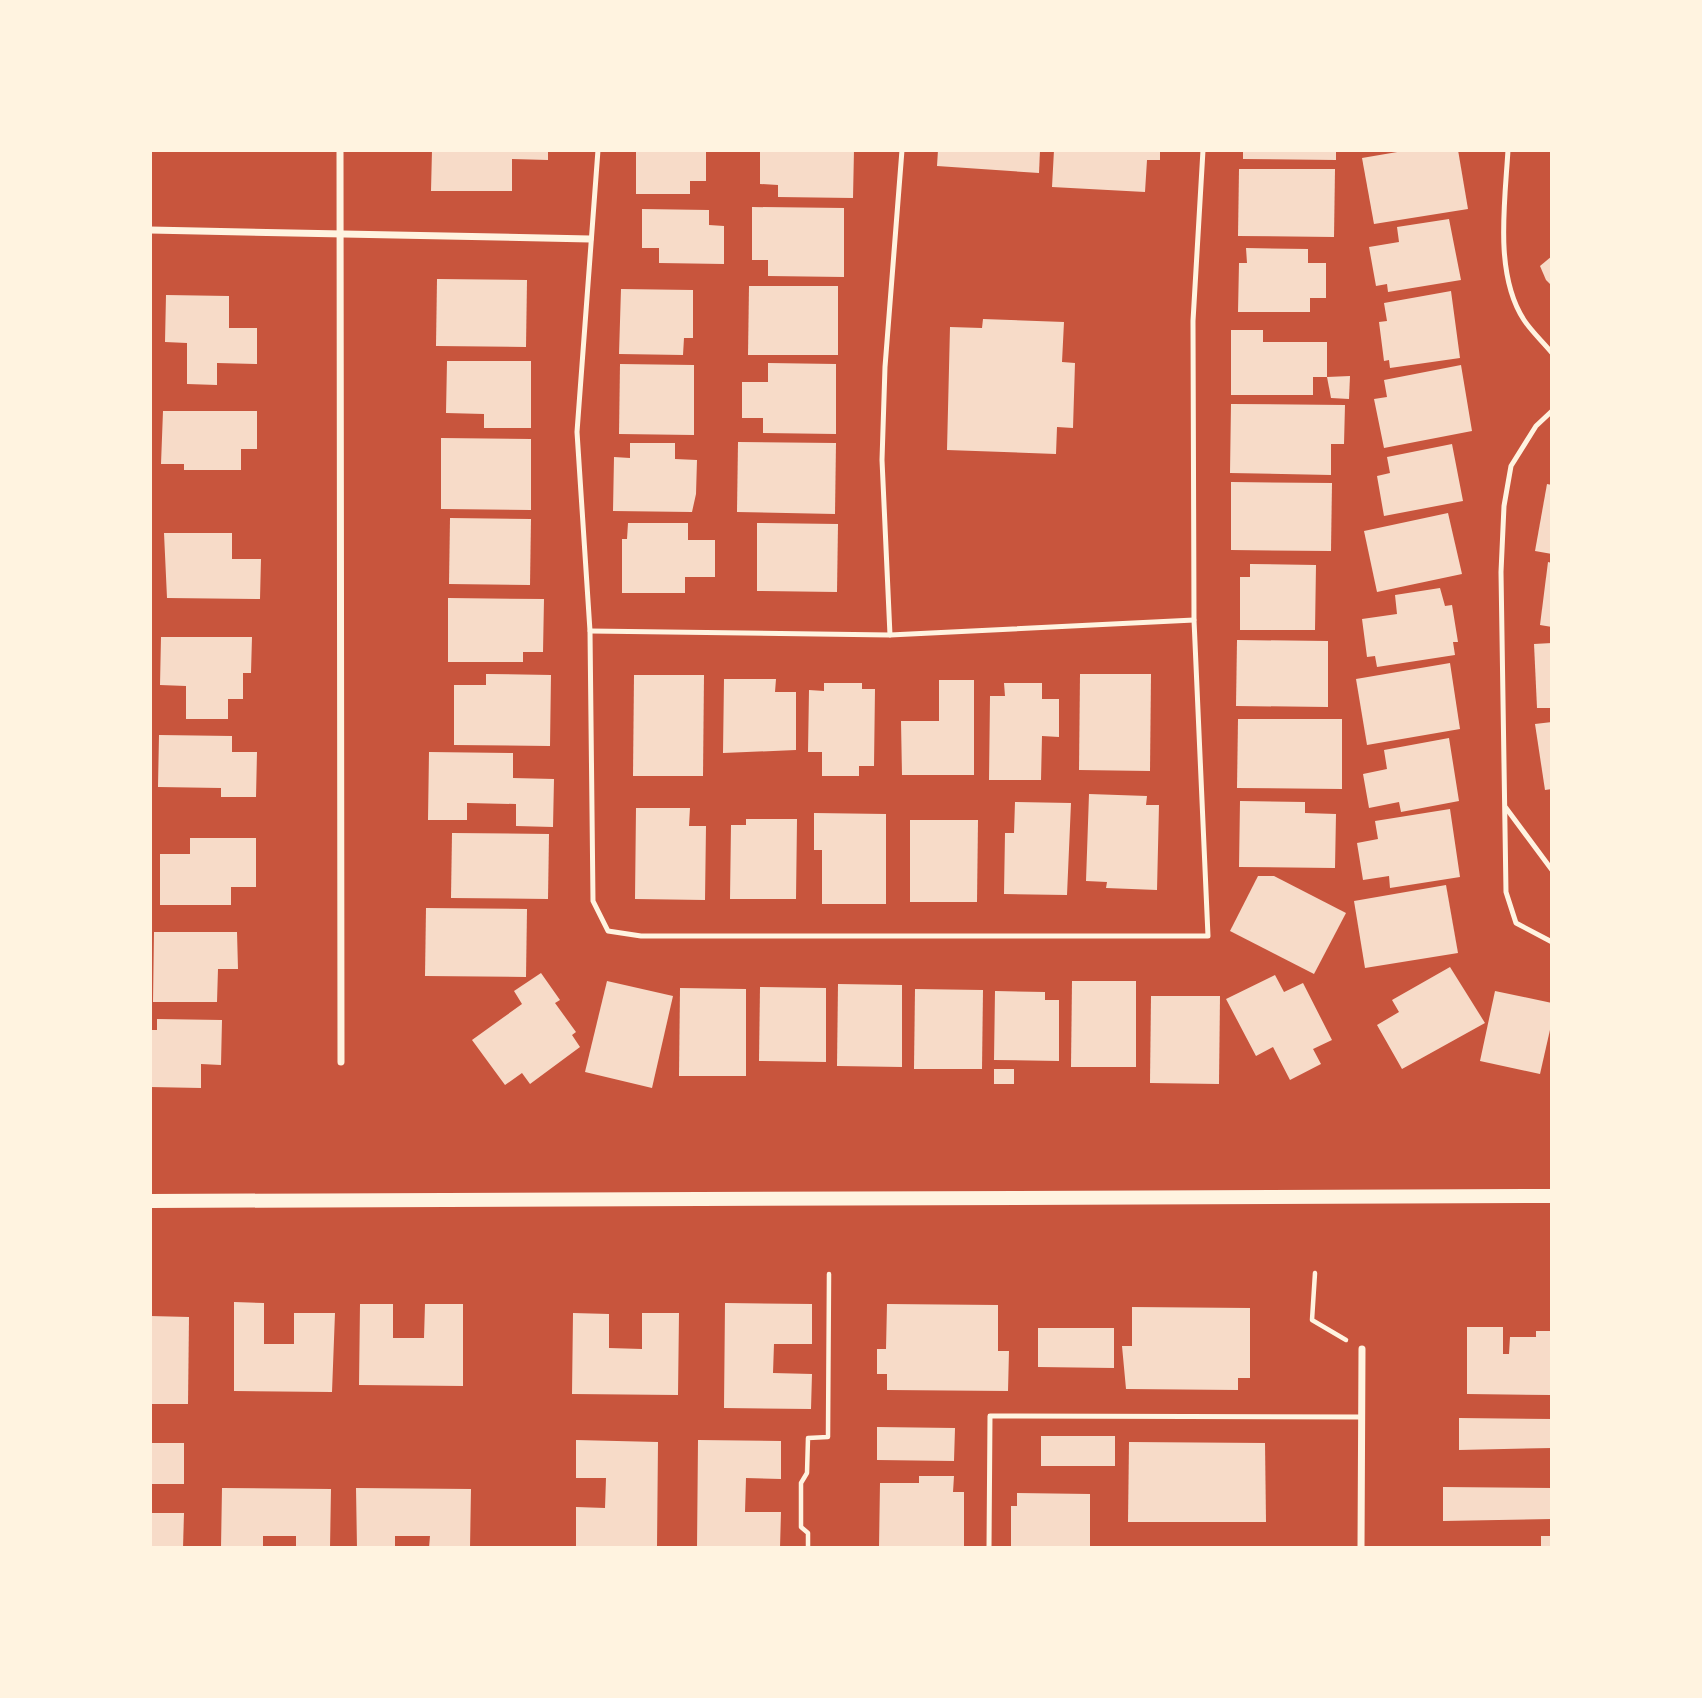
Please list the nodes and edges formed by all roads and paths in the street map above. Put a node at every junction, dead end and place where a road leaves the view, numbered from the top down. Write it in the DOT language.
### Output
graph roads {
  1 [pos="340,150"];
  2 [pos="598,150"];
  3 [pos="902,150"];
  4 [pos="1203,150"];
  5 [pos="1508,150"];
  6 [pos="150,230"];
  7 [pos="339,233"];
  8 [pos="590,239"];
  9 [pos="1552,353"];
  10 [pos="1552,411"];
  11 [pos="1194,620"];
  12 [pos="590,631"];
  13 [pos="890,635"];
  14 [pos="1505,806"];
  15 [pos="1552,870"];
  16 [pos="1552,942"];
  17 [pos="341,1062"];
  18 [pos="1552,1196"];
  19 [pos="150,1201"];
  20 [pos="1315,1273"];
  21 [pos="829,1274"];
  22 [pos="1362,1349"];
  23 [pos="1362,1417"];
  24 [pos="808,1548"];
  25 [pos="989,1548"];
  26 [pos="1361,1548"];
  1 -- 7 [label="street"];
  2 -- 8 [label="lane"];
  3 -- 13 [label="lane"];
  4 -- 11 [label="lane"];
  5 -- 9 [label="lane"];
  6 -- 7 [label="street"];
  7 -- 8 [label="street"];
  7 -- 17 [label="street"];
  8 -- 12 [label="lane"];
  10 -- 14 [label="lane"];
  11 -- 12 [label="lane"];
  11 -- 13 [label="lane"];
  12 -- 13 [label="lane"];
  14 -- 15 [label="lane"];
  14 -- 16 [label="lane"];
  18 -- 19 [label="main road"];
  20 -- 22 [label="path"];
  21 -- 24 [label="path"];
  22 -- 23 [label="street"];
  23 -- 25 [label="lane"];
  23 -- 26 [label="street"];
}
